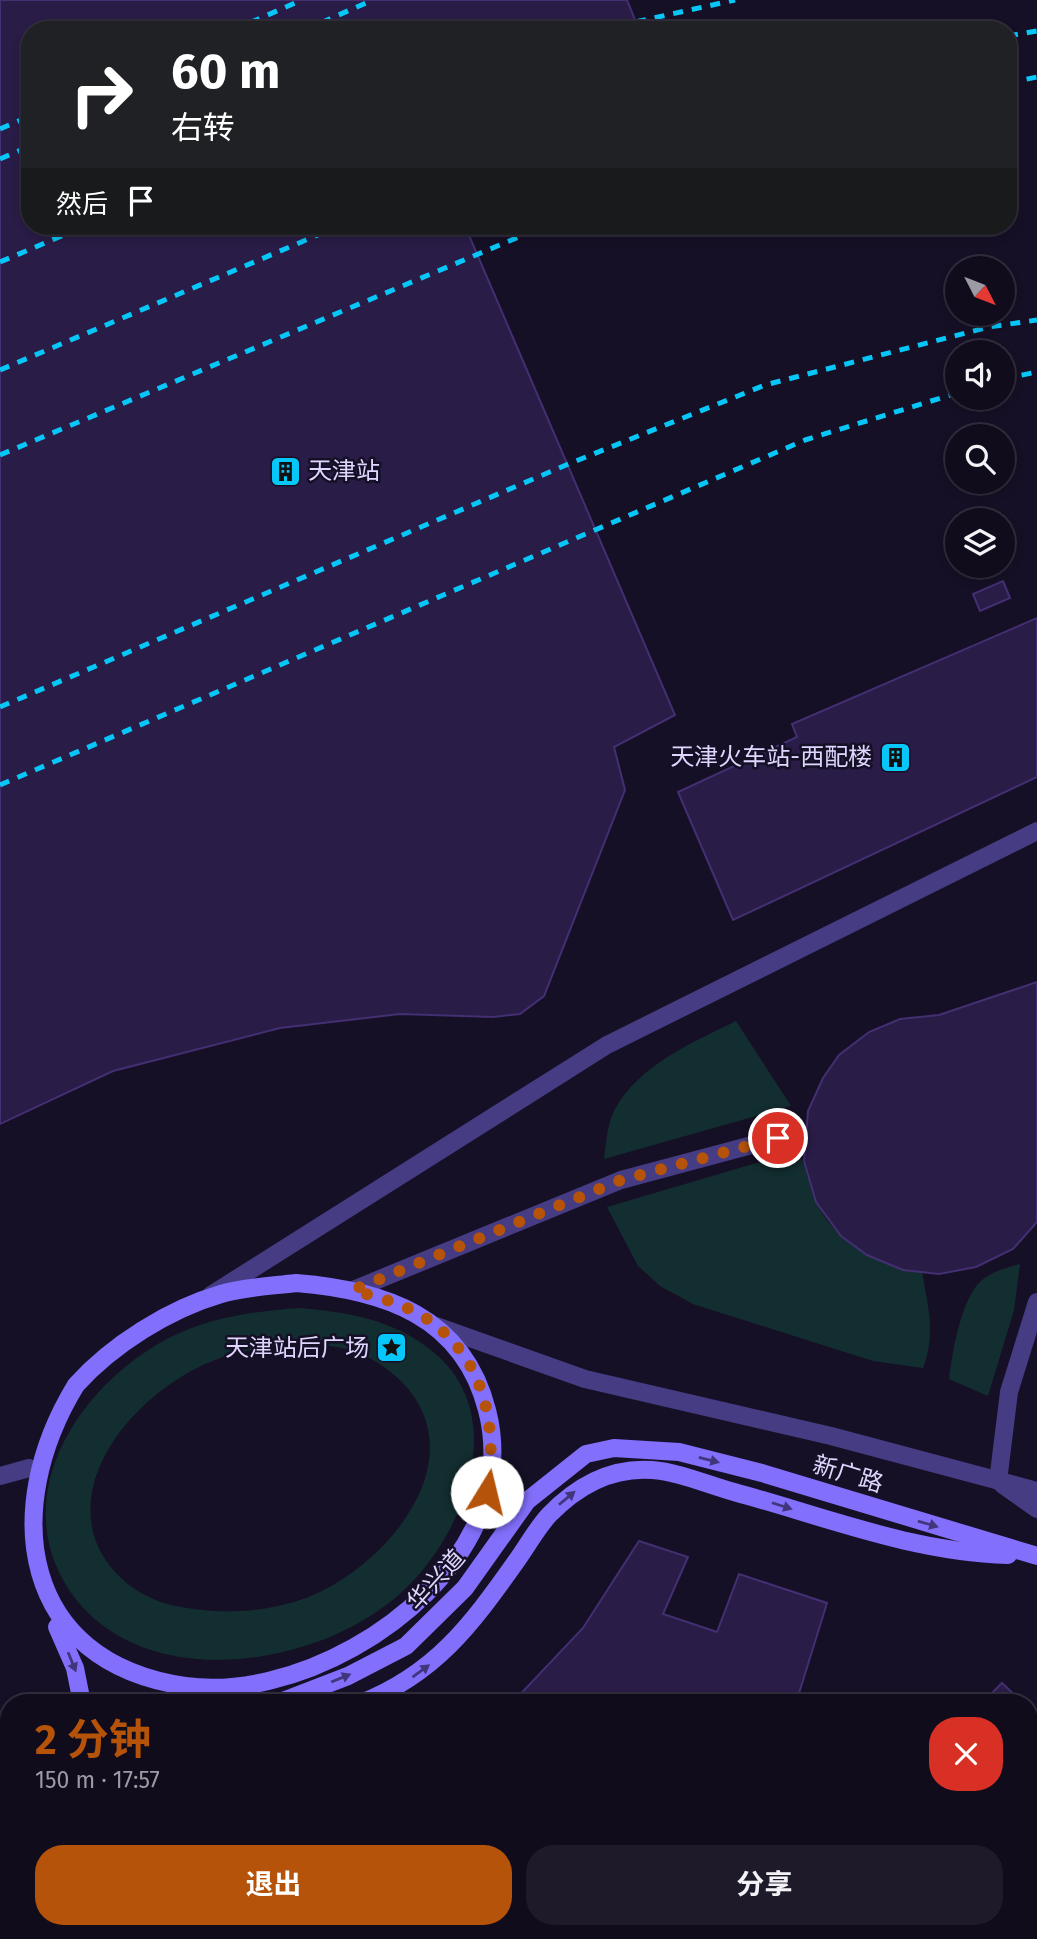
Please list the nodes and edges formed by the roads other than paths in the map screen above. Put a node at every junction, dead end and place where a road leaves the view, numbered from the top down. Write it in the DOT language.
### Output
graph roads {
  1 [pos="1037,831"];
  2 [pos="778,1138"];
  3 [pos="353,1290"];
  4 [pos="1037,1301"];
  5 [pos="199,1302"];
  6 [pos="436,1326"];
  7 [pos="642,1448"];
  8 [pos="29,1468"];
  9 [pos="0,1476"];
  10 [pos="998,1481"];
  11 [pos="1037,1491"];
  12 [pos="1037,1509"];
  13 [pos="1036,1556"];
  14 [pos="55,1624"];
  15 [pos="80,1694"];
  16 [pos="300,1694"];
  17 [pos="384,1694"];
  1 -- 5 [label="street"];
  2 -- 3 [label="street"];
  3 -- 5 [label="main road"];
  3 -- 6 [label="main road"];
  4 -- 10 [label="street"];
  5 -- 8 [label="main road"];
  6 -- 10 [label="street"];
  6 -- 14 [label="main road"];
  7 -- 13 [label="main road, 新广路, one-way"];
  16 -- 7 [label="main road, 华兴道, one-way"];
  8 -- 9 [label="street"];
  8 -- 14 [label="main road"];
  10 -- 11 [label="street"];
  10 -- 12 [label="street"];
  17 -- 13 [label="main road, one-way"];
  14 -- 15 [label="main road, one-way"];
}
